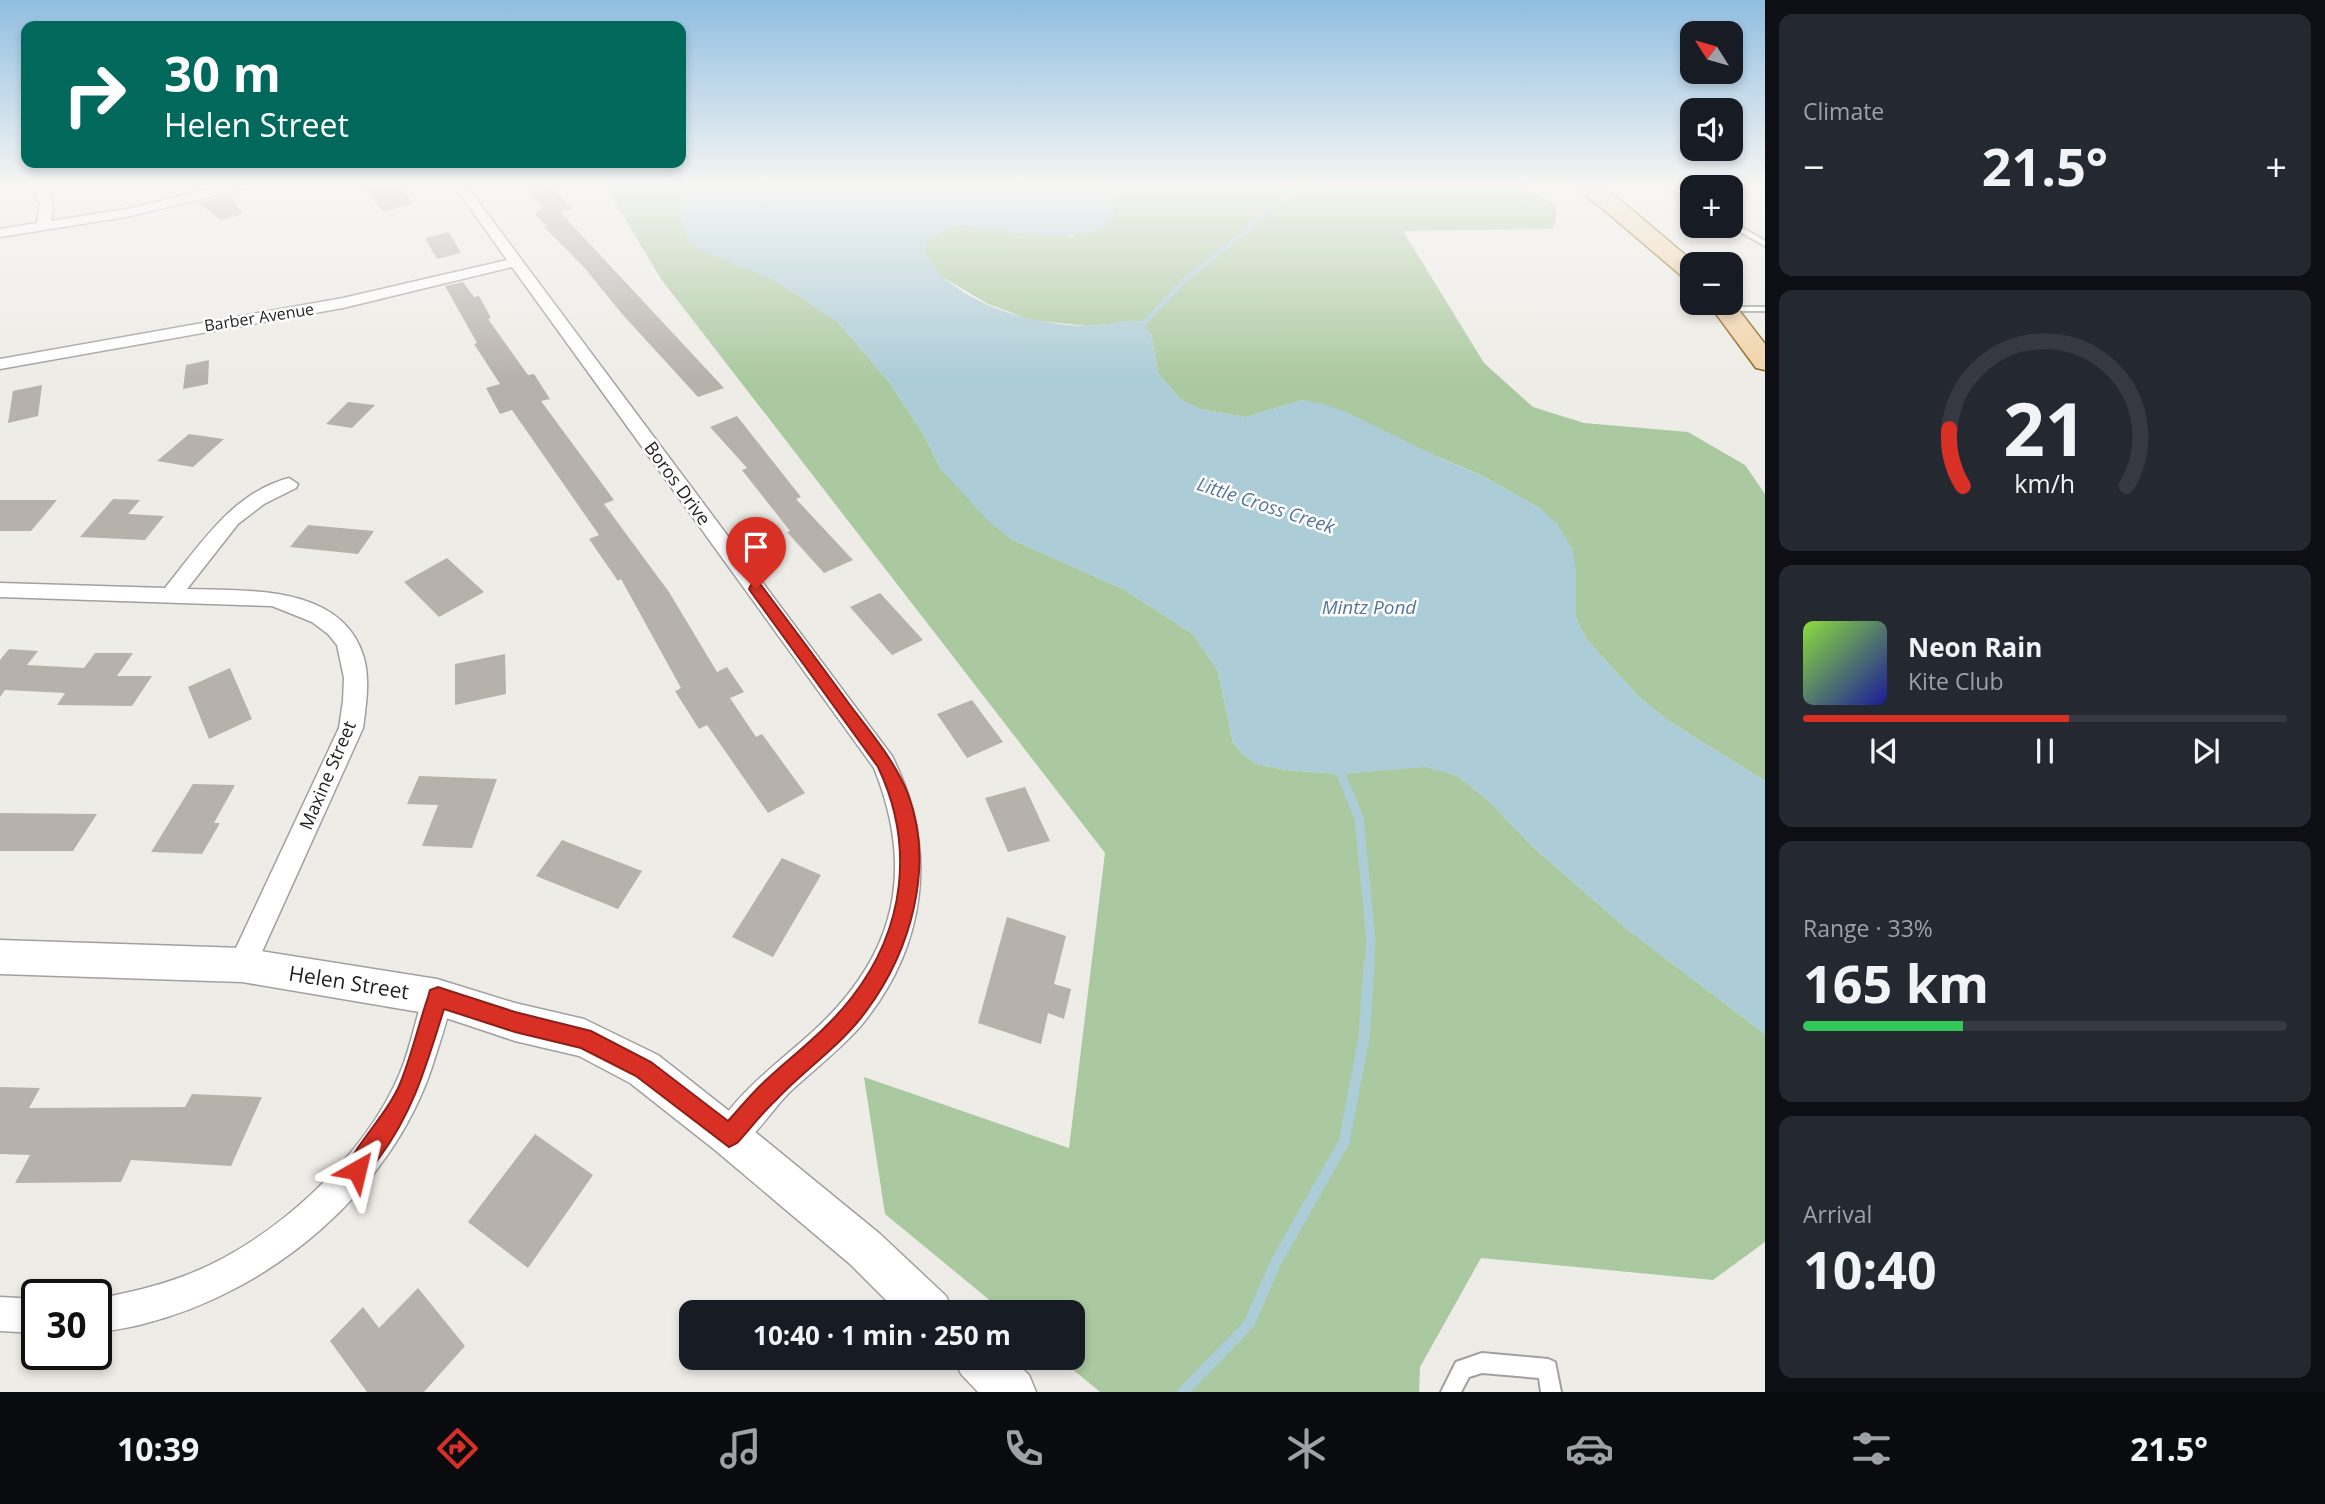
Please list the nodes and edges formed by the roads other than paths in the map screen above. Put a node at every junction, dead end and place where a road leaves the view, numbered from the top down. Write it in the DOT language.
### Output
graph roads {
  1 [pos="506,249"];
  2 [pos="1664,249"];
  3 [pos="516,262"];
  4 [pos="1680,263"];
  5 [pos="1743,307"];
  6 [pos="1765,309"];
  7 [pos="1730,315"];
  8 [pos="1765,362"];
  9 [pos="0,364"];
  10 [pos="289,484"];
  11 [pos="0,590"];
  12 [pos="171,595"];
  13 [pos="0,957"];
  14 [pos="242,965"];
  15 [pos="438,997"];
  16 [pos="729,1136"];
  17 [pos="918,1300"];
  18 [pos="112,1313"];
  19 [pos="0,1314"];
  20 [pos="21,1315"];
  21 [pos="989,1370"];
  22 [pos="1012,1392"];
  23 [pos="1451,1392"];
  24 [pos="1550,1392"];
  1 -- 3 [label="street, Boros Drive"];
  2 -- 4 [label="main road"];
  3 -- 9 [label="street, Barber Avenue"];
  3 -- 16 [label="street, Boros Drive"];
  5 -- 6 [label="lane"];
  7 -- 8 [label="main road"];
  10 -- 12 [label="street"];
  11 -- 12 [label="street, Maxine Street"];
  12 -- 14 [label="street, Maxine Street"];
  13 -- 14 [label="street, Helen Street"];
  14 -- 15 [label="street, Helen Street"];
  15 -- 16 [label="street, Helen Street"];
  15 -- 18 [label="street"];
  16 -- 17 [label="street, Helen Street"];
  19 -- 20 [label="street"];
  21 -- 22 [label="street"];
  23 -- 24 [label="lane"];
}
